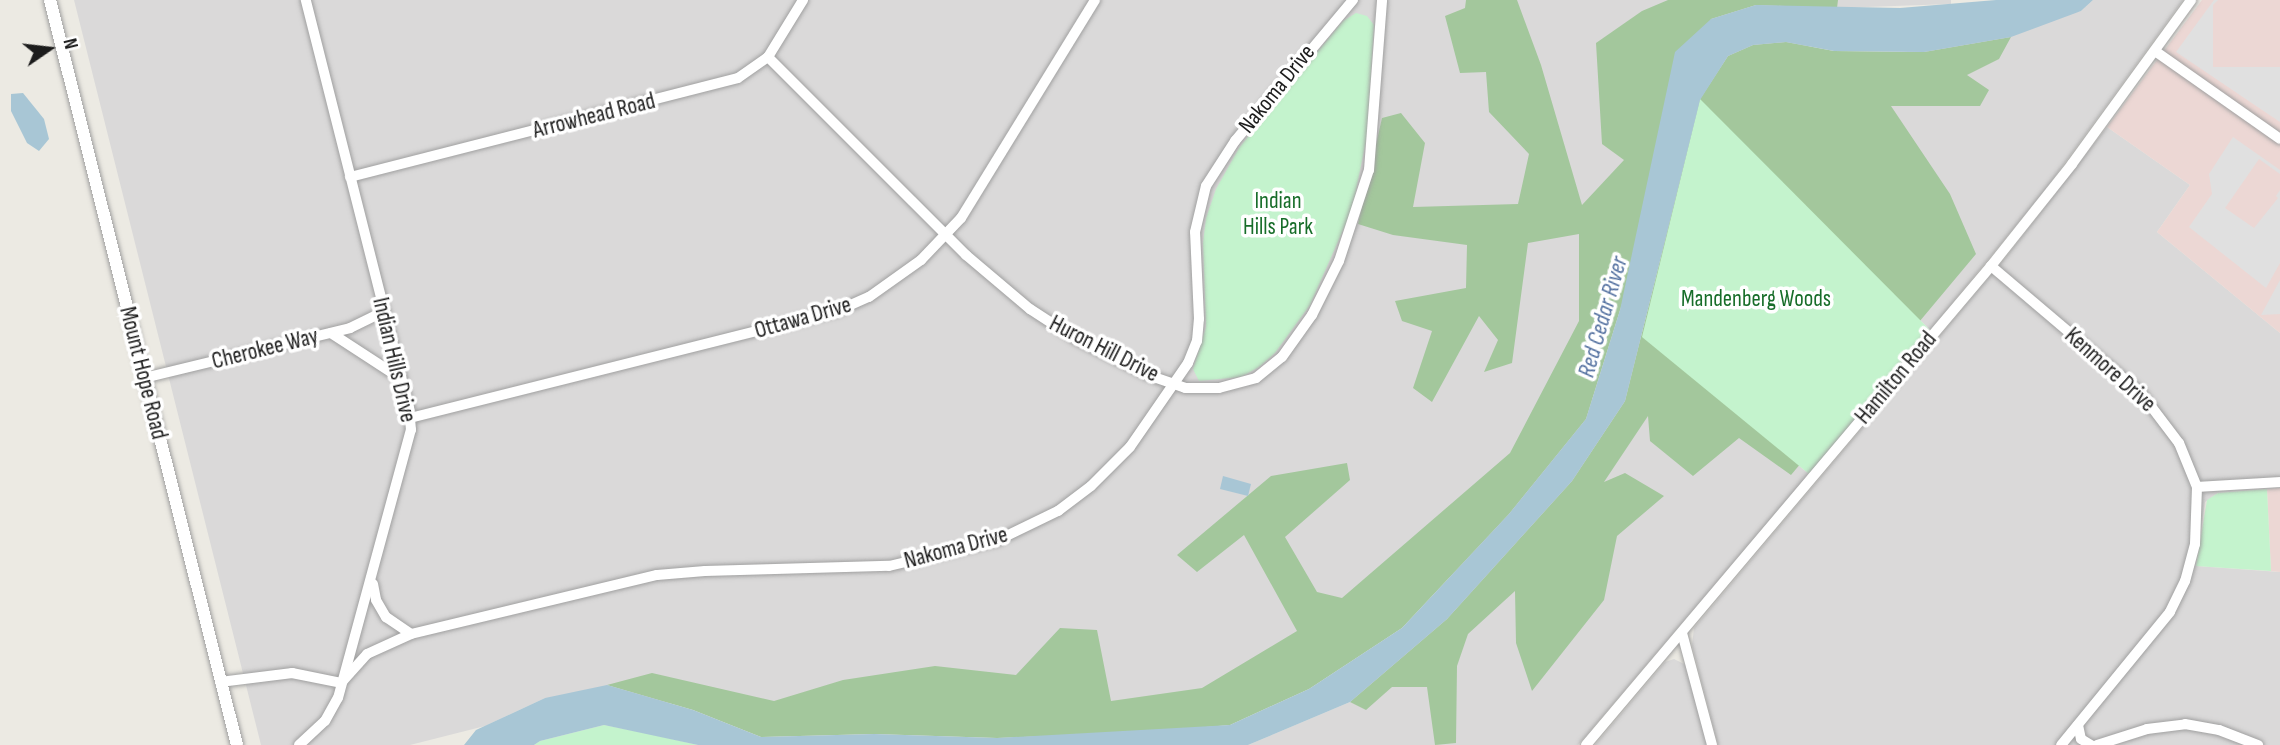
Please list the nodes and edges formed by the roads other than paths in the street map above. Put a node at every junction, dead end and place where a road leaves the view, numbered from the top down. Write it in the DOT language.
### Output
graph roads {
  1 [pos="51,0"];
  2 [pos="306,0"];
  3 [pos="803,0"];
  4 [pos="1095,0"];
  5 [pos="1353,0"];
  6 [pos="1382,0"];
  7 [pos="2191,0"];
  8 [pos="2155,51"];
  9 [pos="768,57"];
  10 [pos="2280,139"];
  11 [pos="350,177"];
  12 [pos="947,235"];
  13 [pos="1991,266"];
  14 [pos="383,312"];
  15 [pos="331,333"];
  16 [pos="145,378"];
  17 [pos="400,378"];
  18 [pos="1174,384"];
  19 [pos="410,418"];
  20 [pos="2280,482"];
  21 [pos="2197,487"];
  22 [pos="372,580"];
  23 [pos="1682,633"];
  24 [pos="411,634"];
  25 [pos="220,682"];
  26 [pos="341,683"];
  27 [pos="2078,725"];
  28 [pos="237,745"];
  29 [pos="299,745"];
  30 [pos="1586,745"];
  31 [pos="1712,745"];
  32 [pos="2061,745"];
  33 [pos="2096,745"];
  34 [pos="2258,745"];
  1 -- 16 [label="street, Mount Hope Road"];
  2 -- 11 [label="street, Indian Hills Drive"];
  3 -- 9 [label="street, Arrowhead Road"];
  4 -- 12 [label="street, Ottawa Drive"];
  5 -- 18 [label="street, Nakoma Drive"];
  6 -- 18 [label="street, Huron Hill Drive"];
  7 -- 8 [label="street, Hamilton Road"];
  8 -- 10 [label="street"];
  8 -- 13 [label="street, Hamilton Road"];
  9 -- 11 [label="street, Arrowhead Road"];
  9 -- 12 [label="street, Huron Hill Drive"];
  11 -- 14 [label="street, Indian Hills Drive"];
  12 -- 18 [label="street, Huron Hill Drive"];
  12 -- 19 [label="street, Ottawa Drive"];
  13 -- 21 [label="street, Kenmore Drive"];
  13 -- 23 [label="street, Hamilton Road"];
  14 -- 15 [label="street, Cherokee Way"];
  14 -- 17 [label="street, Indian Hills Drive"];
  15 -- 16 [label="street, Cherokee Way"];
  15 -- 17 [label="street"];
  16 -- 25 [label="street, Mount Hope Road"];
  17 -- 19 [label="street, Indian Hills Drive"];
  18 -- 24 [label="street, Nakoma Drive"];
  19 -- 22 [label="street, Indian Hills Drive"];
  20 -- 21 [label="street"];
  21 -- 27 [label="street, Kenmore Drive"];
  22 -- 24 [label="street"];
  22 -- 26 [label="street, Indian Hills Drive"];
  23 -- 30 [label="street, Hamilton Road"];
  23 -- 31 [label="street"];
  24 -- 26 [label="street, Nakoma Drive"];
  25 -- 26 [label="street"];
  25 -- 28 [label="street, Mount Hope Road"];
  26 -- 29 [label="street, Indian Hills Drive"];
  27 -- 32 [label="street, Kenmore Drive"];
  27 -- 33 [label="street"];
  33 -- 34 [label="street"];
}
